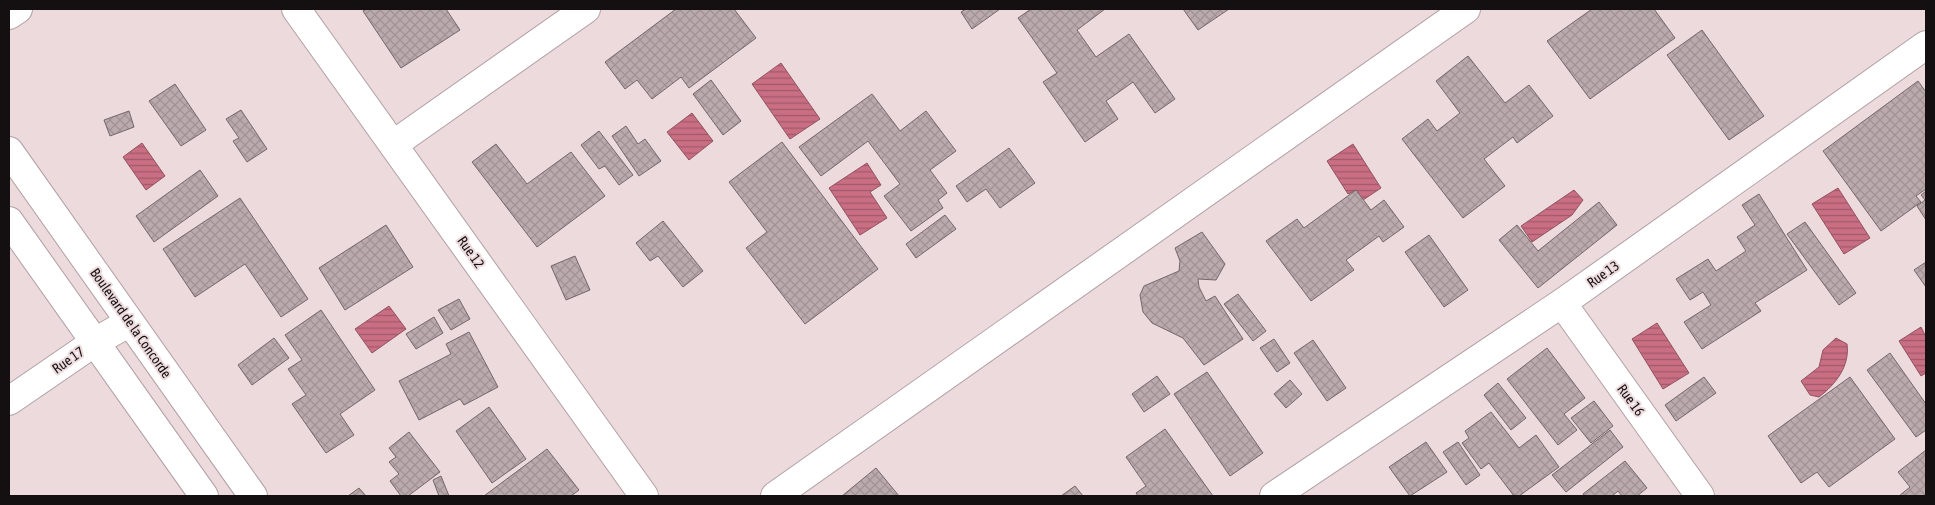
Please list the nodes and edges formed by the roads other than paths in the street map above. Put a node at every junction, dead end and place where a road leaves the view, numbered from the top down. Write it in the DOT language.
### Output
graph roads {
  1 [pos="18,9"];
  2 [pos="296,9"];
  3 [pos="586,9"];
  4 [pos="1466,9"];
  5 [pos="9,15"];
  6 [pos="1926,44"];
  7 [pos="394,144"];
  8 [pos="9,151"];
  9 [pos="9,221"];
  10 [pos="1562,303"];
  11 [pos="130,322"];
  12 [pos="94,342"];
  13 [pos="9,401"];
  14 [pos="204,496"];
  15 [pos="253,496"];
  16 [pos="644,496"];
  17 [pos="775,496"];
  18 [pos="1274,496"];
  19 [pos="1700,496"];
  1 -- 5 [label="street"];
  2 -- 7 [label="street, Rue 12"];
  3 -- 7 [label="street"];
  4 -- 17 [label="street"];
  6 -- 10 [label="street, Rue 13"];
  7 -- 16 [label="street, Rue 12"];
  8 -- 11 [label="street, Boulevard de la Concorde"];
  9 -- 12 [label="street"];
  10 -- 18 [label="street, Rue 13"];
  10 -- 19 [label="street, Rue 16"];
  11 -- 12 [label="street, Rue 17"];
  11 -- 15 [label="street, Boulevard de la Concorde"];
  12 -- 13 [label="street, Rue 17"];
  12 -- 14 [label="street"];
}
